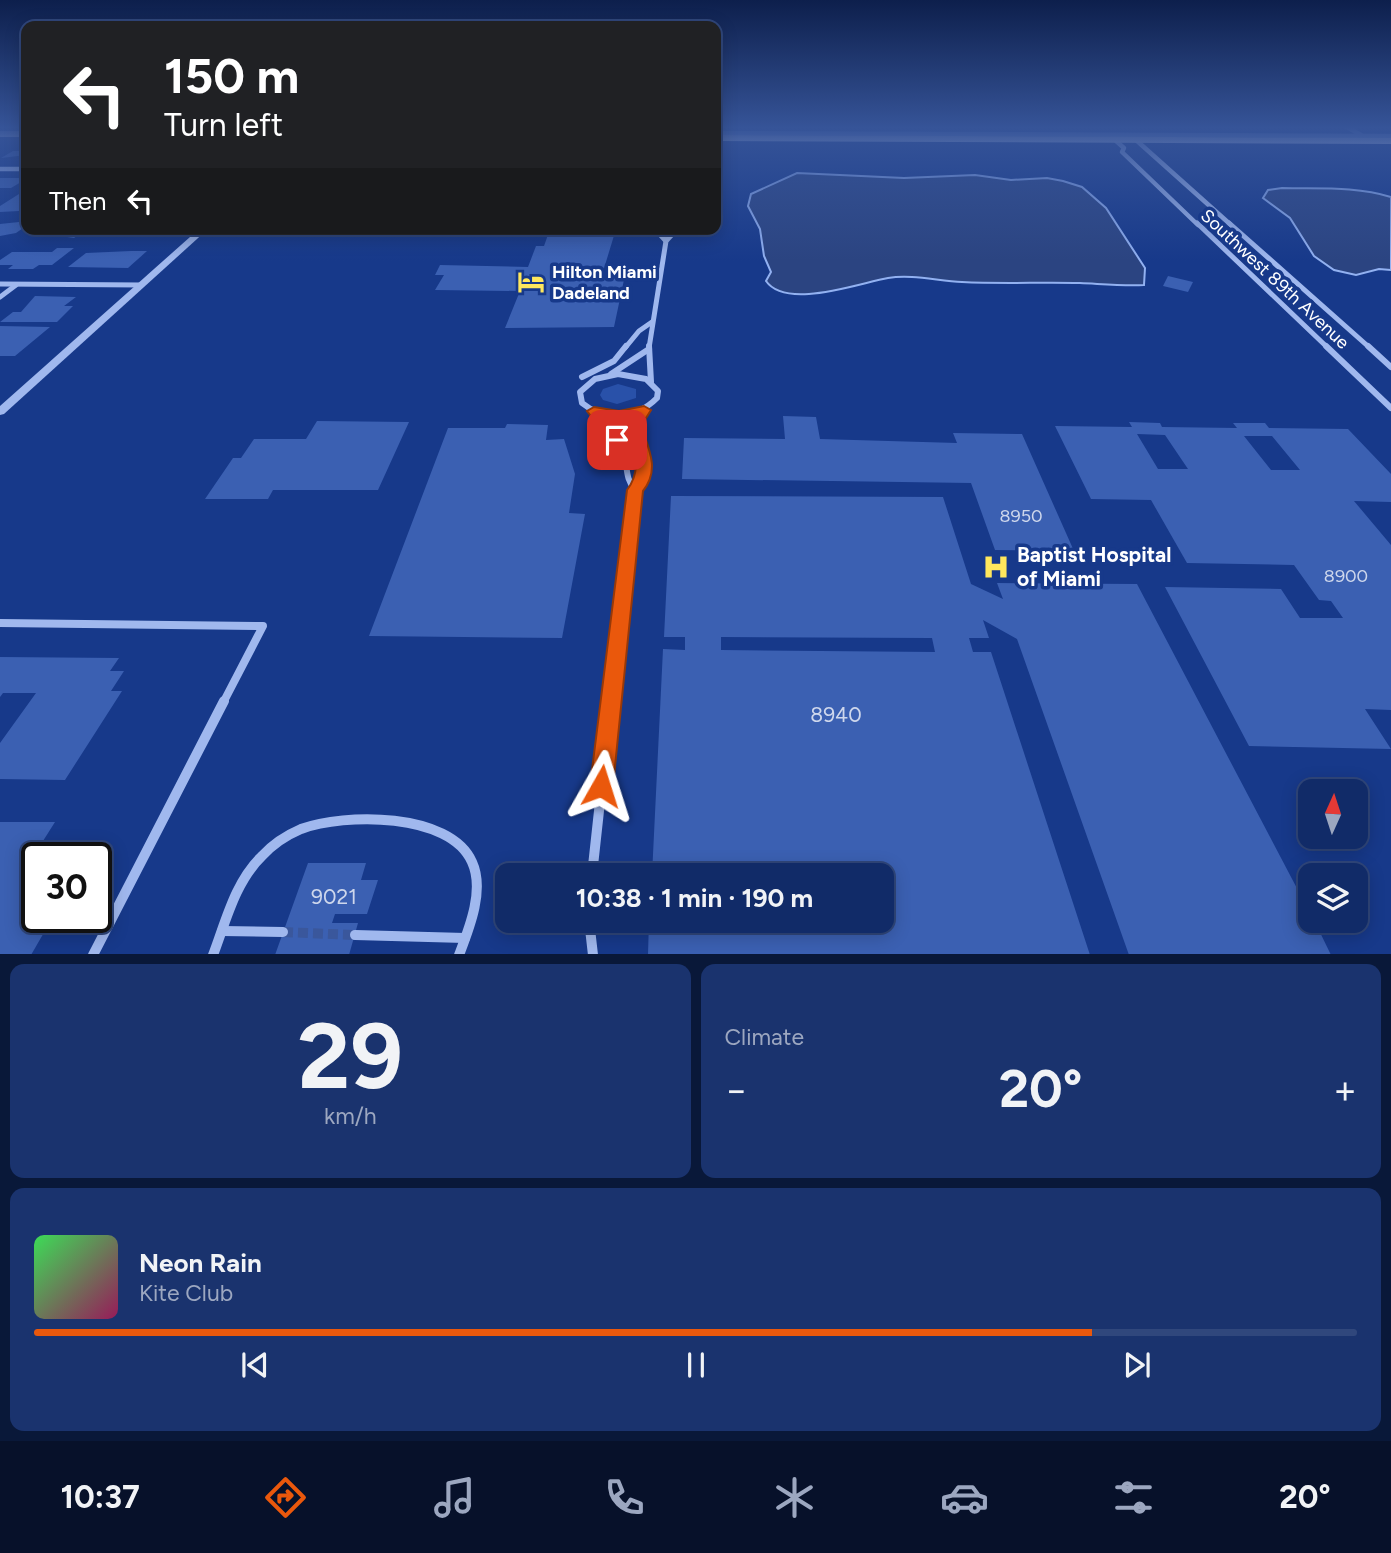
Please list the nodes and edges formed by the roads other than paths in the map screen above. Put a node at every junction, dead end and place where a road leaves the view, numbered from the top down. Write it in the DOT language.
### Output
graph roads {
  1 [pos="1143,172"];
  2 [pos="1171,172"];
  3 [pos="197,235"];
  4 [pos="660,235"];
  5 [pos="672,235"];
  6 [pos="666,242"];
  7 [pos="0,284"];
  8 [pos="17,285"];
  9 [pos="142,285"];
  10 [pos="0,297"];
  11 [pos="652,322"];
  12 [pos="649,349"];
  13 [pos="1391,368"];
  14 [pos="608,376"];
  15 [pos="582,377"];
  16 [pos="651,382"];
  17 [pos="1391,408"];
  18 [pos="644,410"];
  19 [pos="594,411"];
  20 [pos="0,412"];
  21 [pos="635,490"];
  22 [pos="0,623"];
  23 [pos="593,863"];
  24 [pos="222,931"];
  25 [pos="283,932"];
  26 [pos="591,933"];
  27 [pos="355,935"];
  28 [pos="465,938"];
  29 [pos="93,954"];
  30 [pos="213,954"];
  31 [pos="459,954"];
  32 [pos="593,954"];
  1 -- 17 [label="street, Southwest 89th Avenue"];
  2 -- 13 [label="street, Southwest 89th Avenue"];
  3 -- 9 [label="street"];
  4 -- 6 [label="street"];
  5 -- 6 [label="street"];
  6 -- 11 [label="street"];
  7 -- 8 [label="street"];
  8 -- 9 [label="street"];
  8 -- 10 [label="street"];
  9 -- 20 [label="street"];
  11 -- 12 [label="street"];
  11 -- 15 [label="street"];
  12 -- 14 [label="street"];
  12 -- 16 [label="street"];
  14 -- 16 [label="street"];
  14 -- 19 [label="street"];
  16 -- 18 [label="street"];
  18 -- 19 [label="street"];
  18 -- 21 [label="street"];
  19 -- 21 [label="street"];
  21 -- 23 [label="street"];
  22 -- 29 [label="street"];
  24 -- 25 [label="street"];
  24 -- 28 [label="street"];
  24 -- 30 [label="street"];
  26 -- 32 [label="street"];
  27 -- 28 [label="street"];
  28 -- 31 [label="street"];
}
